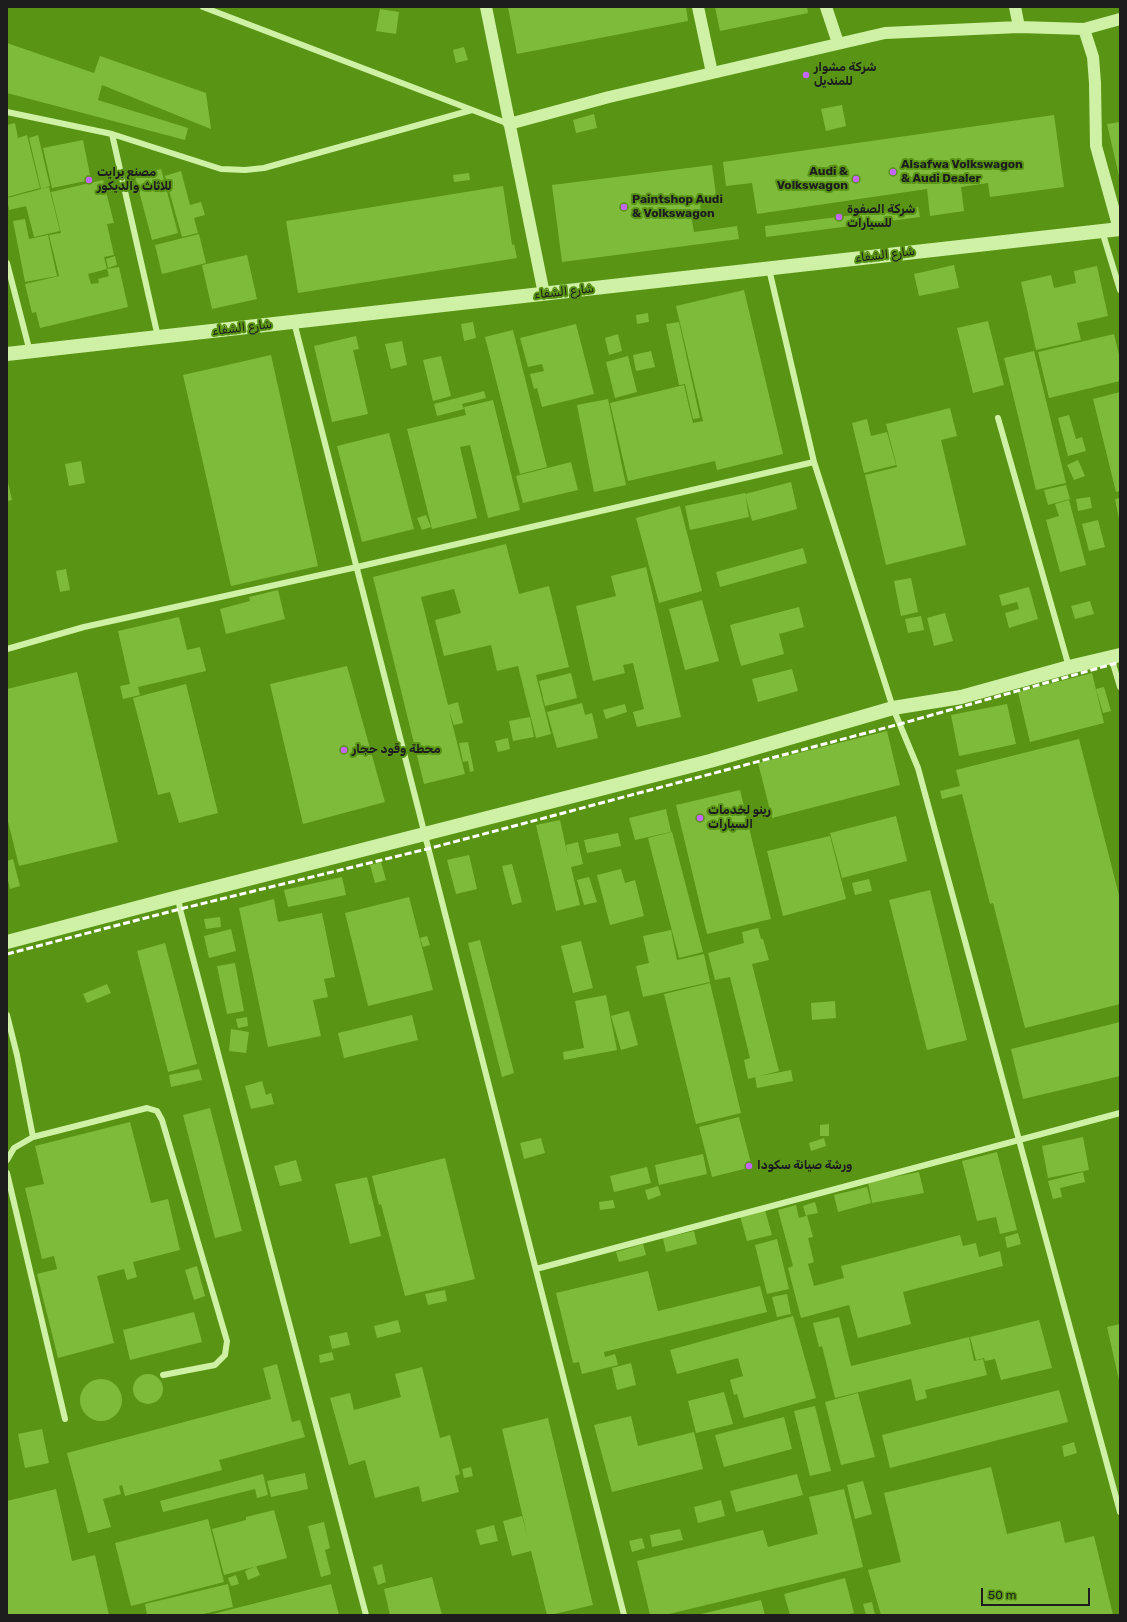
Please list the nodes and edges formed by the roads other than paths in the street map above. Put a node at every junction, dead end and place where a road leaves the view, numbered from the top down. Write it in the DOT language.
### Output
graph roads {
  1 [pos="203,7"];
  2 [pos="486,7"];
  3 [pos="698,7"];
  4 [pos="826,7"];
  5 [pos="1015,7"];
  6 [pos="1120,19"];
  7 [pos="1019,27"];
  8 [pos="1084,29"];
  9 [pos="838,43"];
  10 [pos="712,73"];
  11 [pos="472,110"];
  12 [pos="7,112"];
  13 [pos="509,124"];
  14 [pos="112,134"];
  15 [pos="1119,229"];
  16 [pos="1102,230"];
  17 [pos="7,263"];
  18 [pos="769,269"];
  19 [pos="1120,290"];
  20 [pos="544,294"];
  21 [pos="294,322"];
  22 [pos="158,337"];
  23 [pos="30,352"];
  24 [pos="7,354"];
  25 [pos="998,418"];
  26 [pos="814,462"];
  27 [pos="357,567"];
  28 [pos="7,649"];
  29 [pos="1115,656"];
  30 [pos="1069,667"];
  31 [pos="1120,687"];
  32 [pos="893,708"];
  33 [pos="424,834"];
  34 [pos="178,897"];
  35 [pos="7,942"];
  36 [pos="7,1015"];
  37 [pos="1120,1113"];
  38 [pos="33,1137"];
  39 [pos="1019,1140"];
  40 [pos="7,1160"];
  41 [pos="7,1174"];
  42 [pos="536,1269"];
  43 [pos="163,1375"];
  44 [pos="65,1419"];
  45 [pos="1120,1512"];
  46 [pos="366,1615"];
  47 [pos="624,1615"];
  1 -- 11 [label="lane"];
  2 -- 13 [label="street"];
  3 -- 10 [label="street"];
  4 -- 9 [label="street"];
  5 -- 7 [label="street"];
  6 -- 8 [label="street"];
  7 -- 8 [label="street"];
  7 -- 9 [label="street"];
  8 -- 15 [label="street"];
  9 -- 10 [label="street"];
  10 -- 13 [label="street"];
  11 -- 13 [label="lane"];
  11 -- 14 [label="lane"];
  12 -- 14 [label="lane"];
  13 -- 20 [label="street"];
  14 -- 22 [label="lane"];
  15 -- 16 [label="street, شارع الشفاء"];
  16 -- 18 [label="street, شارع الشفاء"];
  16 -- 19 [label="lane"];
  17 -- 23 [label="lane"];
  18 -- 20 [label="street, شارع الشفاء"];
  18 -- 26 [label="lane"];
  20 -- 21 [label="street, شارع الشفاء"];
  21 -- 22 [label="street, شارع الشفاء"];
  21 -- 27 [label="lane"];
  22 -- 23 [label="street, شارع الشفاء"];
  23 -- 24 [label="street, شارع الشفاء"];
  25 -- 30 [label="lane"];
  26 -- 27 [label="lane"];
  26 -- 32 [label="lane"];
  27 -- 28 [label="lane"];
  27 -- 33 [label="lane"];
  29 -- 30 [label="street"];
  29 -- 31 [label="lane"];
  30 -- 32 [label="street"];
  32 -- 33 [label="street"];
  32 -- 39 [label="lane"];
  33 -- 34 [label="street"];
  33 -- 42 [label="lane"];
  34 -- 35 [label="street"];
  34 -- 46 [label="lane"];
  36 -- 38 [label="lane"];
  37 -- 39 [label="lane"];
  38 -- 40 [label="lane"];
  38 -- 43 [label="lane"];
  39 -- 42 [label="lane"];
  39 -- 45 [label="lane"];
  41 -- 44 [label="lane"];
  42 -- 47 [label="lane"];
}
